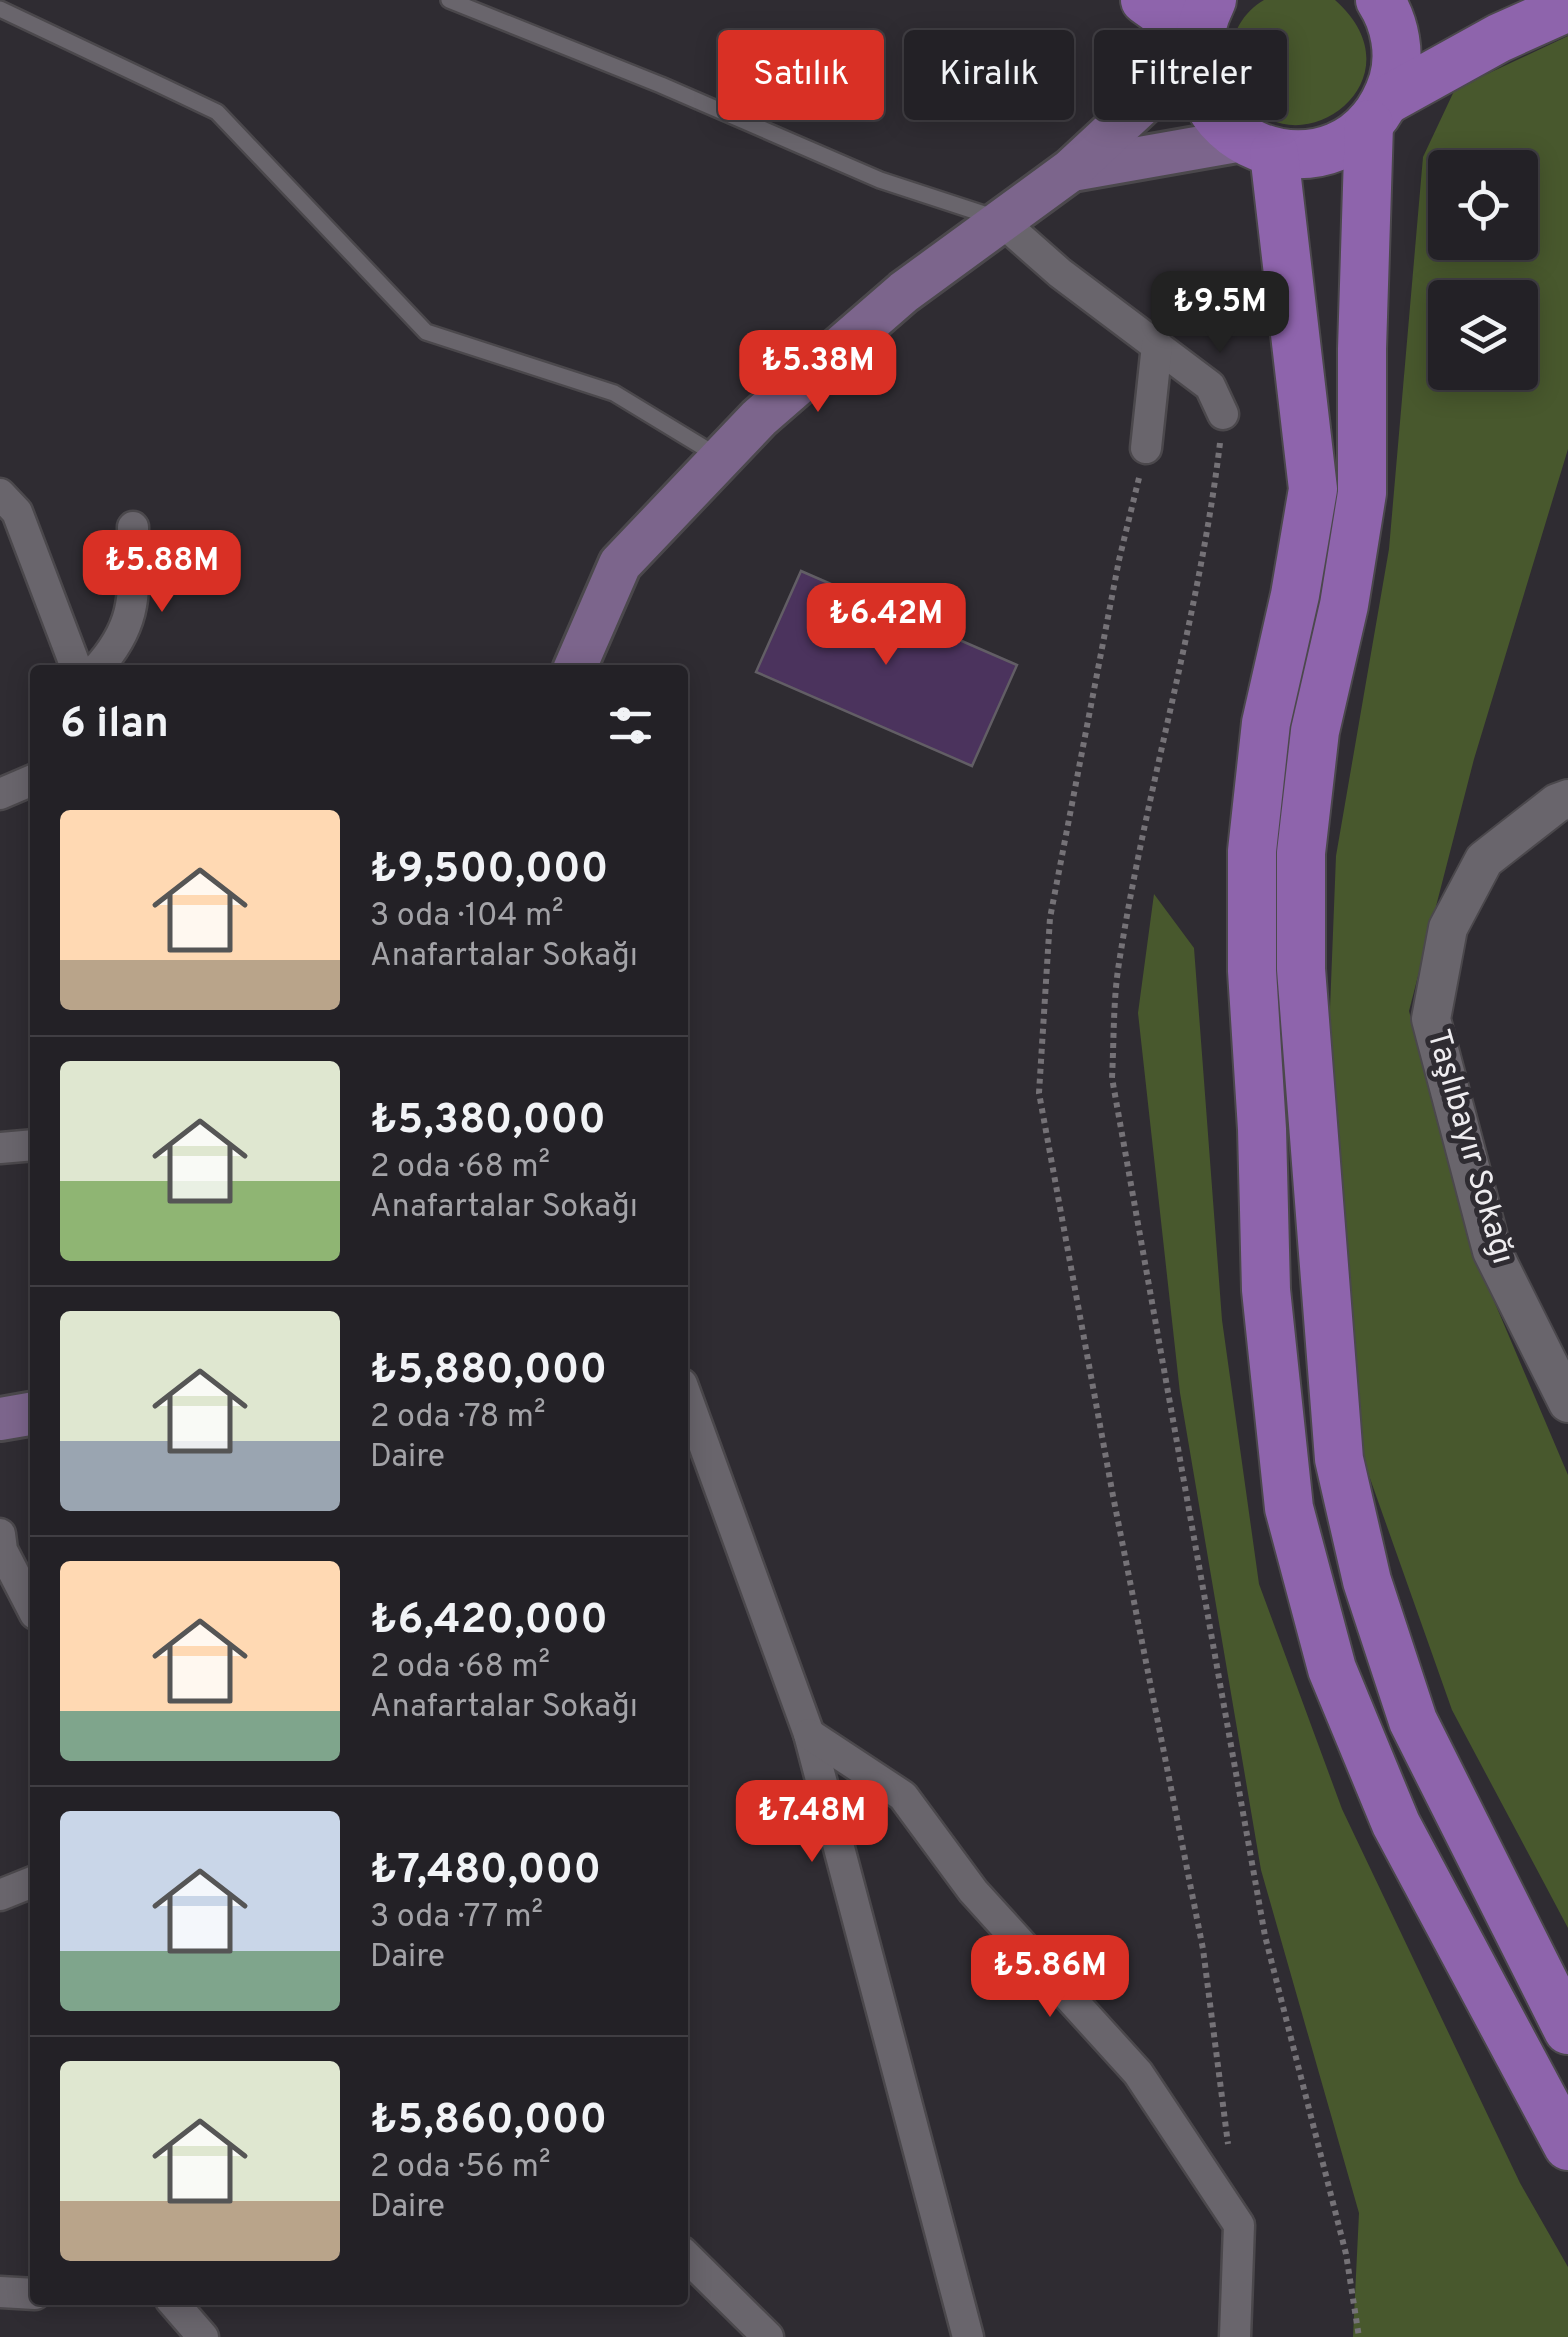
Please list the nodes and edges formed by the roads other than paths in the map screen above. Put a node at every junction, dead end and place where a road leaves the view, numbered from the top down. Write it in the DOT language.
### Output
graph roads {
  1 [pos="449,0"];
  2 [pos="1145,0"];
  3 [pos="1380,0"];
  4 [pos="1568,7"];
  5 [pos="0,9"];
  6 [pos="1200,30"];
  7 [pos="1378,112"];
  8 [pos="1118,120"];
  9 [pos="1221,120"];
  10 [pos="1258,146"];
  11 [pos="1071,170"];
  12 [pos="1000,220"];
  13 [pos="1157,345"];
  14 [pos="1223,414"];
  15 [pos="1146,448"];
  16 [pos="721,458"];
  17 [pos="0,494"];
  18 [pos="133,527"];
  19 [pos="75,665"];
  20 [pos="101,665"];
  21 [pos="576,665"];
  22 [pos="30,781"];
  23 [pos="0,794"];
  24 [pos="1564,807"];
  25 [pos="30,1145"];
  26 [pos="0,1148"];
  27 [pos="1568,1403"];
  28 [pos="688,1407"];
  29 [pos="30,1413"];
  30 [pos="0,1419"];
  31 [pos="0,1534"];
  32 [pos="30,1604"];
  33 [pos="809,1734"];
  34 [pos="30,1883"];
  35 [pos="0,1895"];
  36 [pos="1568,2030"];
  37 [pos="1568,2146"];
  38 [pos="688,2258"];
  39 [pos="0,2292"];
  40 [pos="30,2294"];
  41 [pos="176,2305"];
  42 [pos="203,2337"];
  43 [pos="768,2337"];
  44 [pos="968,2337"];
  45 [pos="1236,2337"];
  1 -- 12 [label="lane"];
  2 -- 6 [label="main road"];
  3 -- 7 [label="main road"];
  4 -- 7 [label="main road"];
  5 -- 16 [label="lane"];
  7 -- 10 [label="main road"];
  7 -- 36 [label="main road"];
  8 -- 11 [label="main road"];
  9 -- 10 [label="main road"];
  10 -- 11 [label="main road"];
  10 -- 37 [label="main road"];
  11 -- 12 [label="main road"];
  12 -- 13 [label="street"];
  12 -- 16 [label="main road"];
  13 -- 14 [label="street"];
  13 -- 15 [label="street"];
  16 -- 21 [label="main road"];
  17 -- 19 [label="street"];
  18 -- 20 [label="street"];
  22 -- 23 [label="street"];
  24 -- 27 [label="street, Taşlıbayır Sokağı"];
  25 -- 26 [label="street"];
  28 -- 33 [label="street"];
  29 -- 30 [label="main road"];
  31 -- 32 [label="street"];
  33 -- 44 [label="street"];
  33 -- 45 [label="street"];
  34 -- 35 [label="street"];
  38 -- 43 [label="street"];
  39 -- 40 [label="street"];
  41 -- 42 [label="street"];
}
